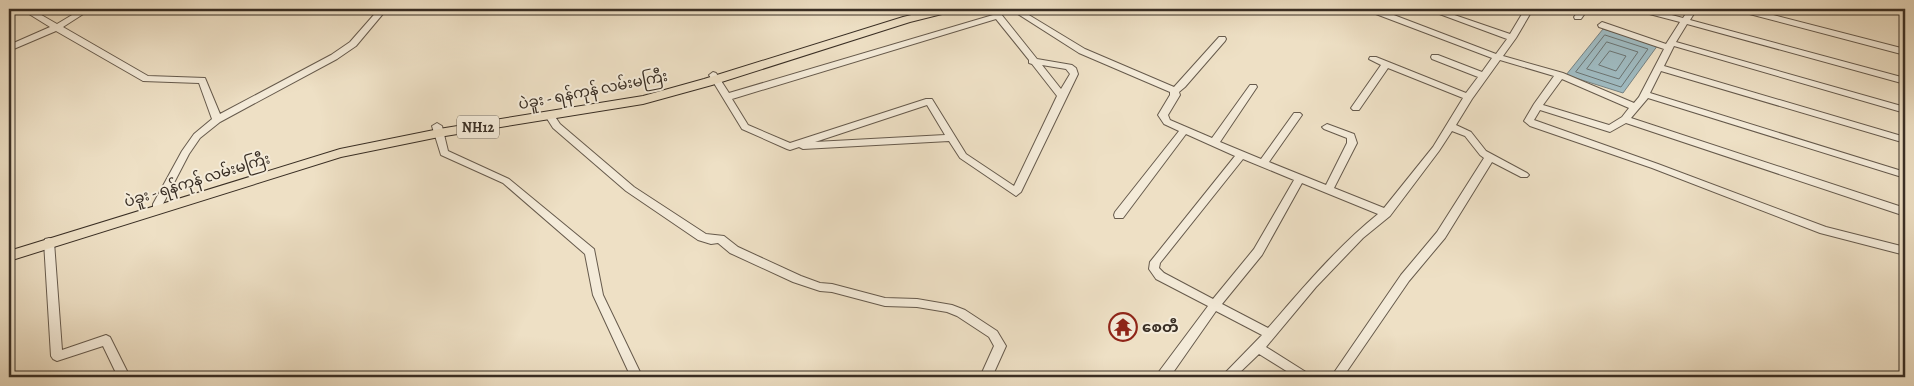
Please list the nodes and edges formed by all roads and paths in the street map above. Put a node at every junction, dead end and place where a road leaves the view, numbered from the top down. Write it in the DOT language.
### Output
graph roads {
  1 [pos="25,9"];
  2 [pos="87,9"];
  3 [pos="383,9"];
  4 [pos="928,9"];
  5 [pos="950,9"];
  6 [pos="1014,9"];
  7 [pos="1371,9"];
  8 [pos="1430,9"];
  9 [pos="1529,9"];
  10 [pos="1584,9"];
  11 [pos="1641,9"];
  12 [pos="1694,9"];
  13 [pos="1741,9"];
  14 [pos="995,12"];
  15 [pos="1578,17"];
  16 [pos="1686,22"];
  17 [pos="1602,25"];
  18 [pos="58,27"];
  19 [pos="1512,38"];
  20 [pos="1222,39"];
  21 [pos="1670,46"];
  22 [pos="9,48"];
  23 [pos="1905,52"];
  24 [pos="1496,56"];
  25 [pos="1435,57"];
  26 [pos="1373,59"];
  27 [pos="1032,61"];
  28 [pos="1386,64"];
  29 [pos="1660,68"];
  30 [pos="1560,75"];
  31 [pos="1484,76"];
  32 [pos="715,77"];
  33 [pos="1905,81"];
  34 [pos="1253,87"];
  35 [pos="1174,91"];
  36 [pos="1645,94"];
  37 [pos="1062,96"];
  38 [pos="727,97"];
  39 [pos="1468,97"];
  40 [pos="1537,106"];
  41 [pos="1635,107"];
  42 [pos="1356,108"];
  43 [pos="1905,110"];
  44 [pos="1297,115"];
  45 [pos="551,116"];
  46 [pos="1625,119"];
  47 [pos="218,120"];
  48 [pos="1327,126"];
  49 [pos="1450,126"];
  50 [pos="438,130"];
  51 [pos="1185,130"];
  52 [pos="952,138"];
  53 [pos="1905,140"];
  54 [pos="1214,143"];
  55 [pos="790,147"];
  56 [pos="1241,155"];
  57 [pos="1490,157"];
  58 [pos="1263,164"];
  59 [pos="1524,175"];
  60 [pos="1905,175"];
  61 [pos="1300,179"];
  62 [pos="1328,190"];
  63 [pos="158,207"];
  64 [pos="1905,212"];
  65 [pos="1386,213"];
  66 [pos="1118,215"];
  67 [pos="49,242"];
  68 [pos="9,248"];
  69 [pos="1905,251"];
  70 [pos="9,256"];
  71 [pos="1216,303"];
  72 [pos="1270,334"];
  73 [pos="1258,348"];
  74 [pos="634,372"];
  75 [pos="1168,375"];
  76 [pos="120,377"];
  77 [pos="986,377"];
  78 [pos="1228,377"];
  79 [pos="1305,377"];
  80 [pos="1337,377"];
  1 -- 18 [label="street"];
  2 -- 18 [label="street"];
  3 -- 47 [label="street"];
  4 -- 32 [label="highway, ပဲခူး - ရန်ကုန် လမ်းမကြီး / NH12"];
  5 -- 32 [label="highway, ပဲခူး - ရန်ကုန် လမ်းမကြီး / NH12"];
  6 -- 35 [label="street"];
  7 -- 24 [label="street"];
  8 -- 19 [label="street"];
  9 -- 19 [label="street"];
  10 -- 15 [label="street"];
  11 -- 16 [label="street"];
  12 -- 16 [label="street"];
  13 -- 23 [label="street"];
  14 -- 27 [label="street"];
  14 -- 38 [label="street"];
  16 -- 21 [label="street"];
  16 -- 33 [label="street"];
  17 -- 21 [label="street"];
  18 -- 22 [label="street"];
  18 -- 47 [label="street"];
  19 -- 24 [label="street"];
  20 -- 35 [label="street"];
  21 -- 29 [label="street"];
  21 -- 43 [label="street"];
  24 -- 30 [label="street"];
  24 -- 31 [label="street"];
  25 -- 31 [label="street"];
  26 -- 28 [label="street"];
  27 -- 37 [label="street"];
  27 -- 37 [label="street"];
  28 -- 39 [label="street"];
  28 -- 42 [label="street"];
  29 -- 36 [label="street"];
  29 -- 53 [label="street"];
  30 -- 40 [label="street"];
  30 -- 41 [label="street"];
  31 -- 39 [label="street"];
  32 -- 38 [label="street"];
  32 -- 45 [label="highway, ပဲခူး - ရန်ကုန် လမ်းမကြီး / NH12"];
  32 -- 50 [label="highway, ပဲခူး - ရန်ကုန် လမ်းမကြီး / NH12"];
  34 -- 54 [label="street"];
  35 -- 51 [label="street"];
  36 -- 41 [label="street"];
  36 -- 60 [label="street"];
  37 -- 52 [label="street"];
  38 -- 55 [label="street"];
  39 -- 49 [label="street"];
  40 -- 46 [label="street"];
  40 -- 69 [label="street"];
  41 -- 46 [label="street"];
  44 -- 58 [label="street"];
  45 -- 50 [label="highway, ပဲခူး - ရန်ကုန် လမ်းမကြီး / NH12"];
  45 -- 77 [label="street"];
  46 -- 64 [label="street"];
  47 -- 63 [label="street"];
  48 -- 62 [label="street"];
  49 -- 57 [label="street"];
  49 -- 65 [label="street"];
  50 -- 63 [label="highway, ပဲခူး - ရန်ကုန် လမ်းမကြီး / NH12"];
  50 -- 74 [label="street"];
  51 -- 54 [label="street"];
  51 -- 66 [label="street"];
  52 -- 55 [label="street"];
  52 -- 55 [label="street"];
  54 -- 56 [label="street"];
  56 -- 58 [label="street"];
  56 -- 71 [label="street"];
  57 -- 59 [label="street"];
  57 -- 80 [label="street"];
  58 -- 61 [label="street"];
  61 -- 62 [label="street"];
  61 -- 71 [label="street"];
  62 -- 65 [label="street"];
  63 -- 67 [label="highway, ပဲခူး - ရန်ကုန် လမ်းမကြီး / NH12"];
  63 -- 68 [label="highway, ပဲခူး - ရန်ကုန် လမ်းမကြီး / NH12"];
  65 -- 72 [label="street"];
  67 -- 70 [label="highway, ပဲခူး - ရန်ကုန် လမ်းမကြီး / NH12"];
  67 -- 76 [label="street"];
  71 -- 72 [label="street"];
  71 -- 75 [label="street"];
  72 -- 73 [label="street"];
  73 -- 78 [label="street"];
  73 -- 79 [label="street"];
}
